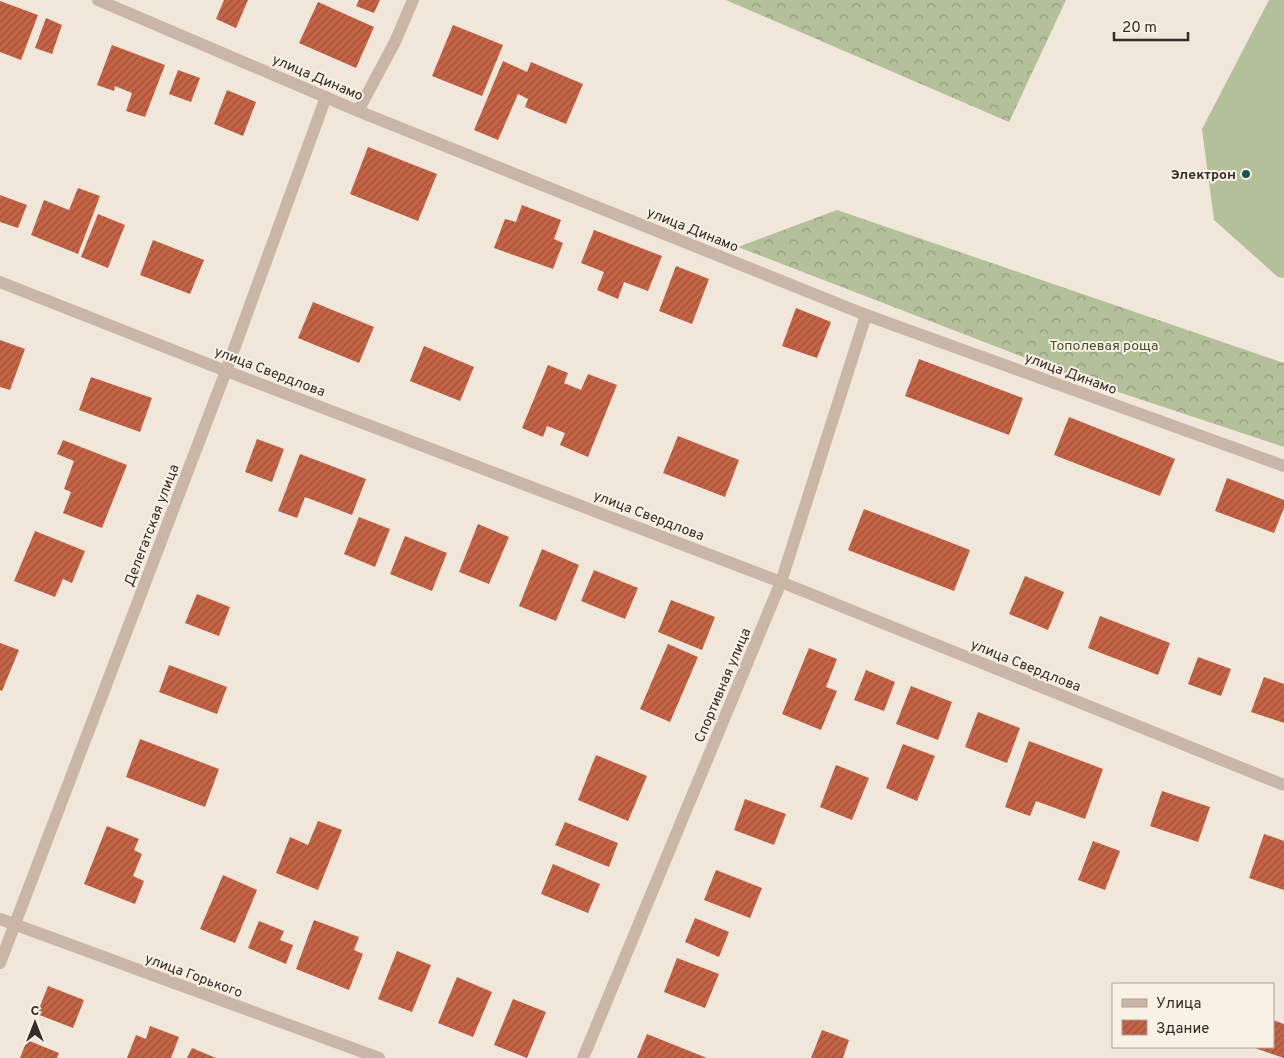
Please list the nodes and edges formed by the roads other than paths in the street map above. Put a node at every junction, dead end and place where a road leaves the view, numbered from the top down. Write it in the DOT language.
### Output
graph roads {
  1 [pos="98,0"];
  2 [pos="413,0"];
  3 [pos="326,97"];
  4 [pos="358,111"];
  5 [pos="0,282"];
  6 [pos="866,315"];
  7 [pos="226,371"];
  8 [pos="1284,466"];
  9 [pos="781,582"];
  10 [pos="1284,785"];
  11 [pos="0,919"];
  12 [pos="16,925"];
  13 [pos="0,963"];
  14 [pos="379,1058"];
  15 [pos="583,1058"];
  1 -- 3 [label="street, улица Динамо"];
  2 -- 4 [label="street"];
  3 -- 4 [label="street, улица Динамо"];
  3 -- 7 [label="street, Делегатская улица"];
  4 -- 6 [label="street, улица Динамо"];
  5 -- 7 [label="street, улица Свердлова"];
  6 -- 8 [label="street, улица Динамо"];
  6 -- 9 [label="street, Спортивная улица"];
  7 -- 9 [label="street, улица Свердлова"];
  7 -- 12 [label="street, Делегатская улица"];
  9 -- 10 [label="street, улица Свердлова"];
  9 -- 15 [label="street, Спортивная улица"];
  11 -- 12 [label="street, улица Горького"];
  12 -- 13 [label="street, Делегатская улица"];
  12 -- 14 [label="street, улица Горького"];
}
